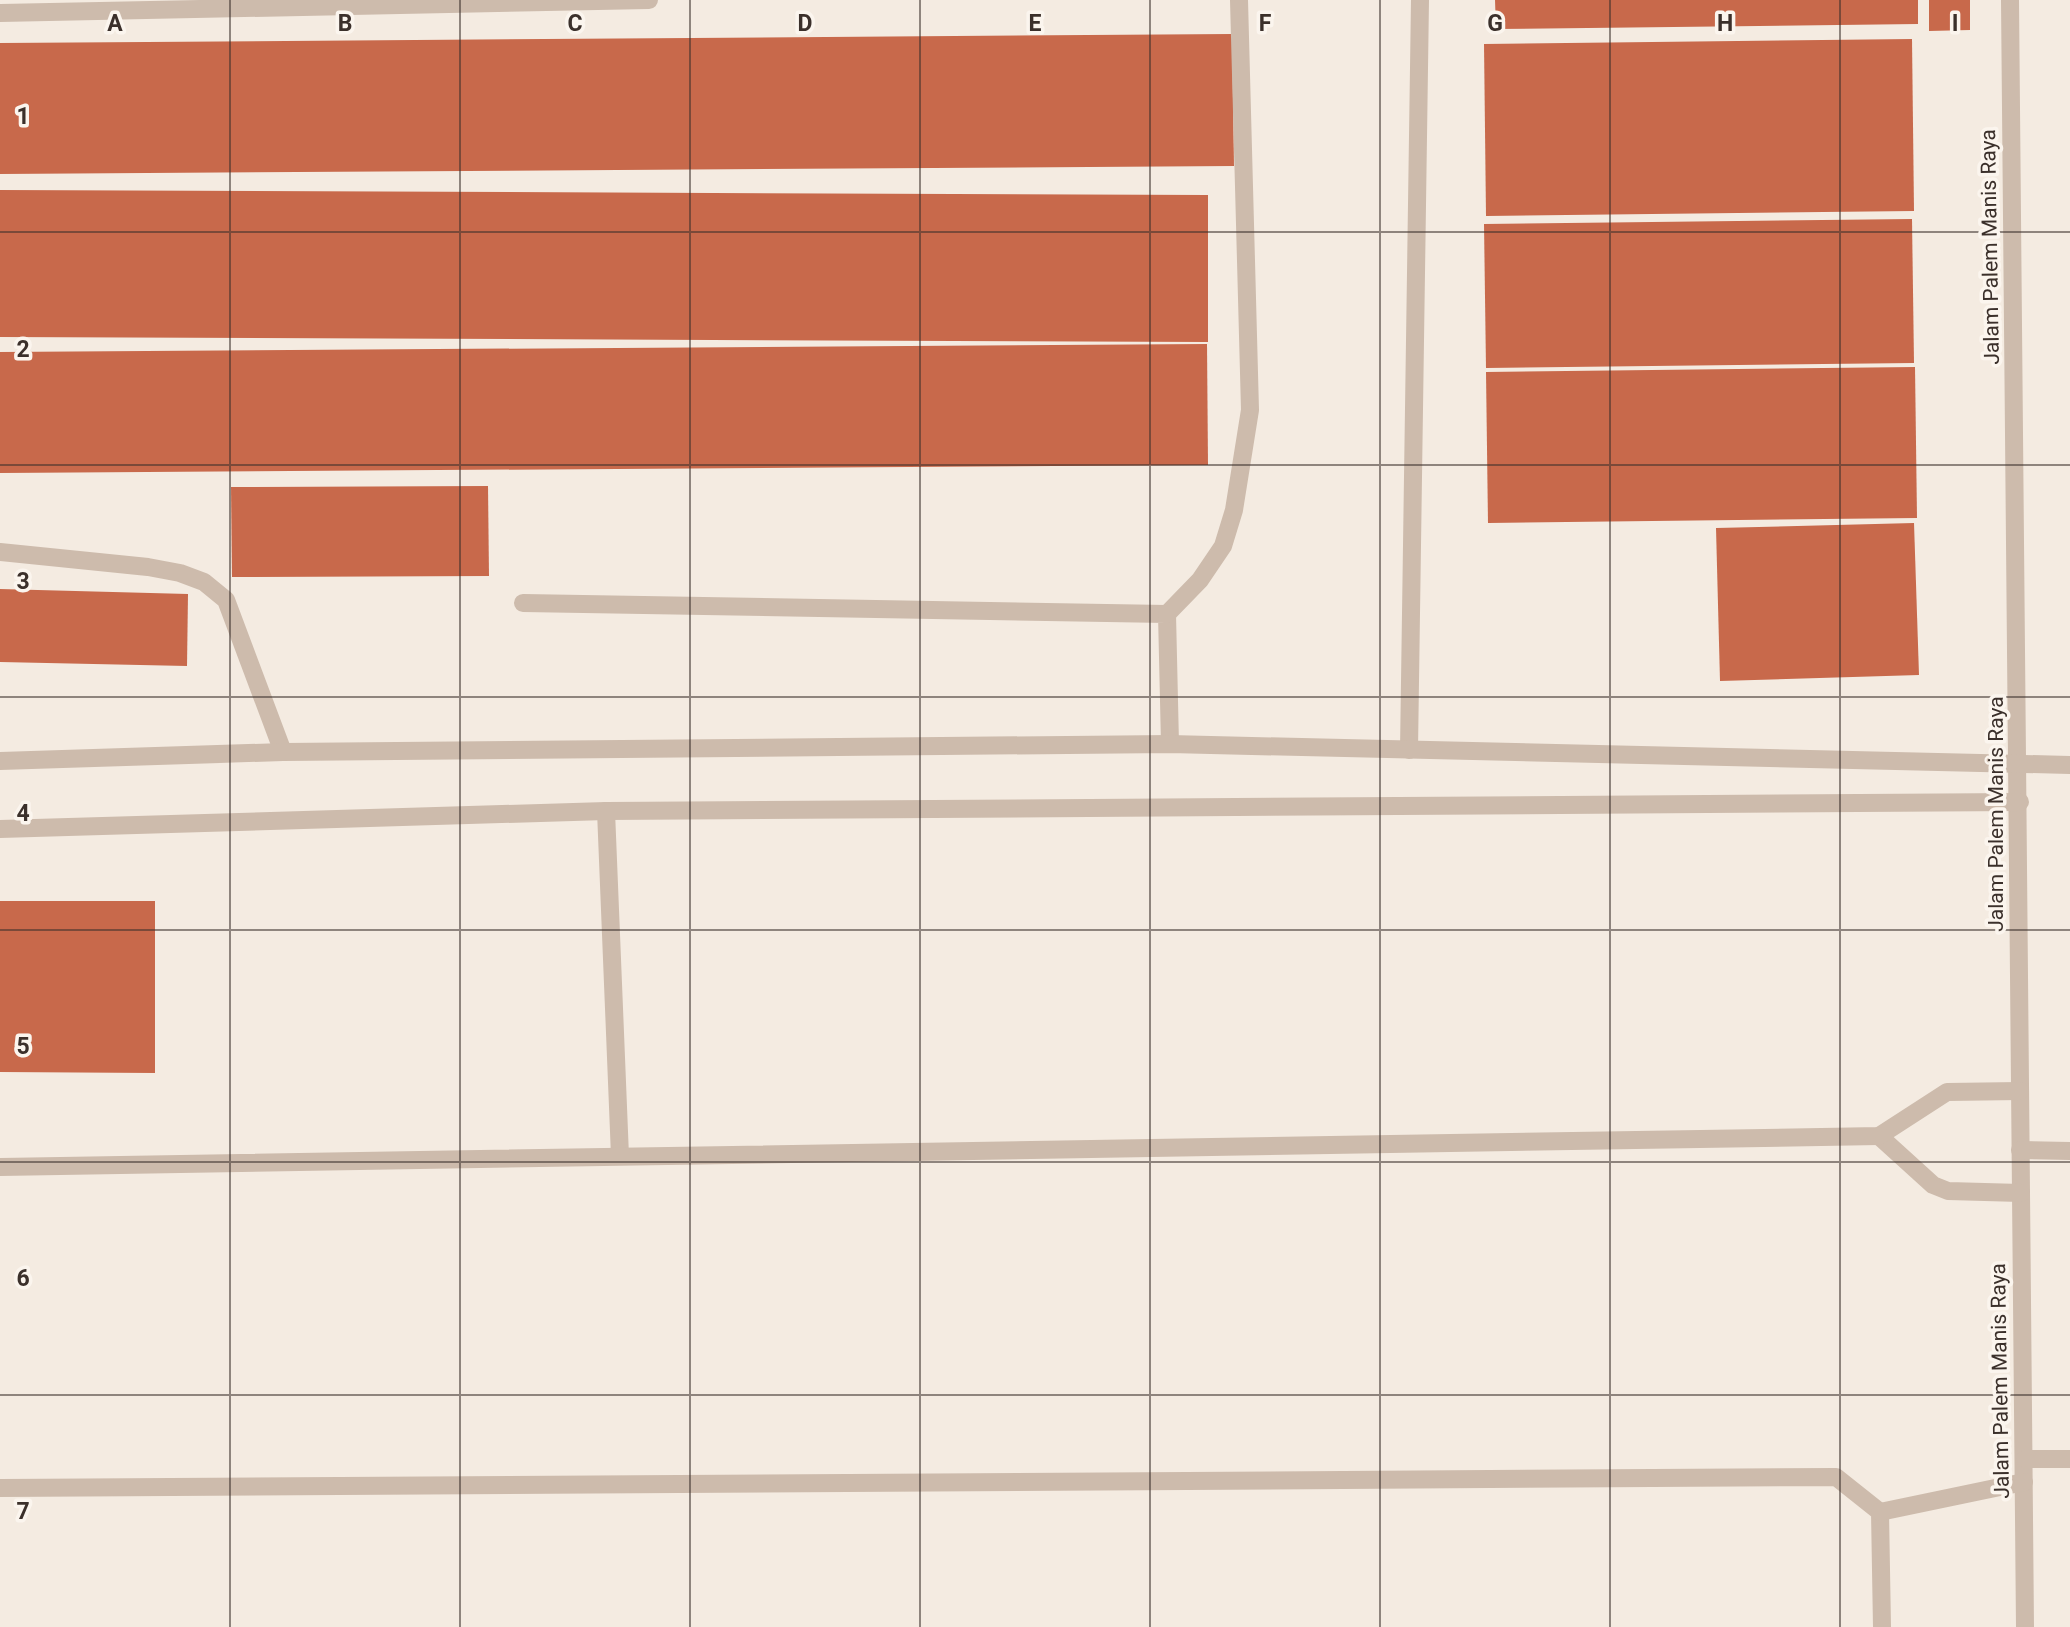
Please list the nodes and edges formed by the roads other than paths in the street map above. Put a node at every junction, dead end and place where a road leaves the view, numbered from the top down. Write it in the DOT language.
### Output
graph roads {
  1 [pos="649,0"];
  2 [pos="1239,0"];
  3 [pos="1420,0"];
  4 [pos="2010,0"];
  5 [pos="5,9"];
  6 [pos="0,552"];
  7 [pos="523,604"];
  8 [pos="1167,614"];
  9 [pos="1170,744"];
  10 [pos="1409,750"];
  11 [pos="283,751"];
  12 [pos="0,761"];
  13 [pos="2019,764"];
  14 [pos="2070,765"];
  15 [pos="2020,802"];
  16 [pos="606,811"];
  17 [pos="0,829"];
  18 [pos="2020,1091"];
  19 [pos="1879,1136"];
  20 [pos="2020,1150"];
  21 [pos="2070,1151"];
  22 [pos="620,1156"];
  23 [pos="0,1167"];
  24 [pos="2021,1193"];
  25 [pos="2070,1458"];
  26 [pos="2025,1459"];
  27 [pos="2024,1482"];
  28 [pos="0,1488"];
  29 [pos="1880,1512"];
  30 [pos="1882,1627"];
  31 [pos="2025,1627"];
  1 -- 5 [label="street"];
  2 -- 8 [label="street"];
  3 -- 10 [label="street"];
  4 -- 13 [label="street, Jalam Palem Manis Raya"];
  6 -- 11 [label="street"];
  7 -- 8 [label="street"];
  8 -- 9 [label="street"];
  9 -- 10 [label="street"];
  9 -- 11 [label="street"];
  10 -- 13 [label="street"];
  11 -- 12 [label="street"];
  13 -- 14 [label="street"];
  13 -- 15 [label="street, Jalam Palem Manis Raya"];
  15 -- 16 [label="street"];
  15 -- 18 [label="street, Jalam Palem Manis Raya"];
  16 -- 17 [label="street"];
  16 -- 22 [label="street"];
  18 -- 19 [label="street"];
  18 -- 20 [label="street, Jalam Palem Manis Raya"];
  19 -- 22 [label="street"];
  19 -- 24 [label="street"];
  20 -- 21 [label="street"];
  20 -- 24 [label="street, Jalam Palem Manis Raya"];
  22 -- 23 [label="street"];
  24 -- 26 [label="street, Jalam Palem Manis Raya"];
  25 -- 26 [label="street"];
  26 -- 27 [label="street, Jalam Palem Manis Raya"];
  27 -- 29 [label="street"];
  27 -- 31 [label="street, Jalam Palem Manis Raya"];
  28 -- 29 [label="street"];
  29 -- 30 [label="street"];
}
